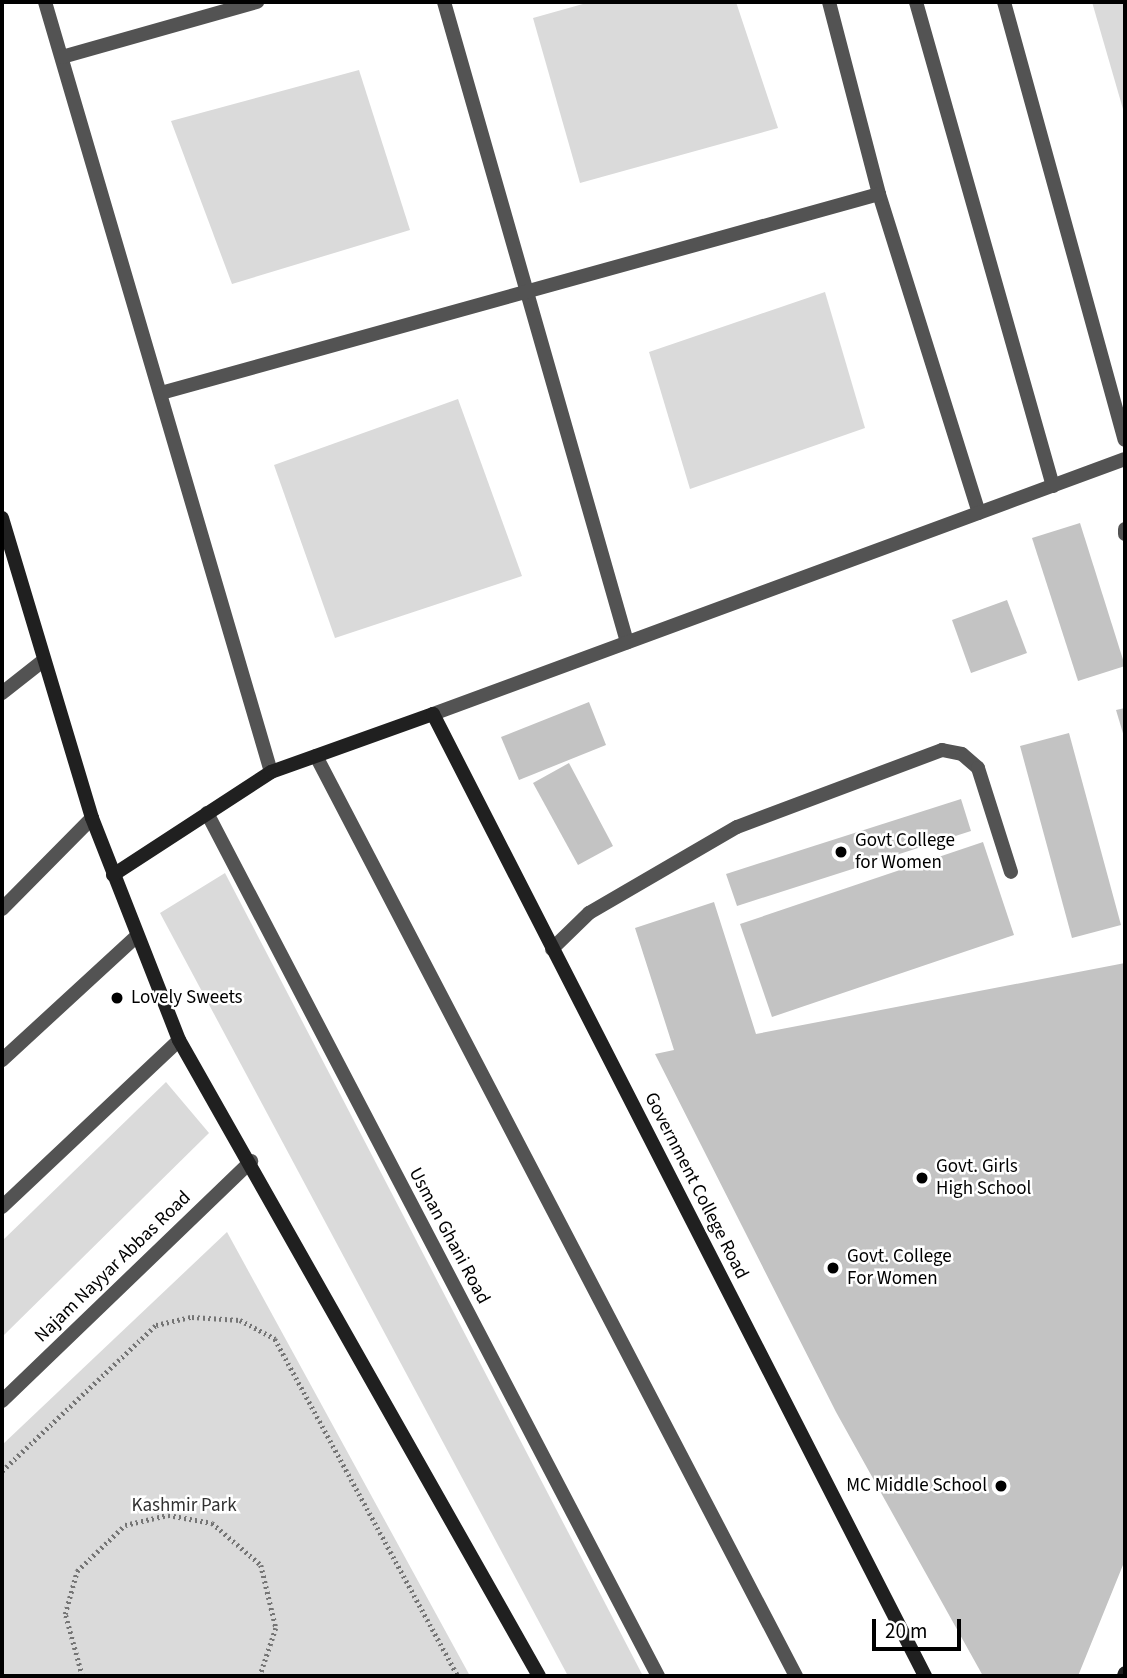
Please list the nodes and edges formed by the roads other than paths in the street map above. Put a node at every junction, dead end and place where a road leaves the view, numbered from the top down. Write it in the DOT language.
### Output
graph roads {
  1 [pos="45,2"];
  2 [pos="257,2"];
  3 [pos="444,2"];
  4 [pos="830,2"];
  5 [pos="916,2"];
  6 [pos="1004,2"];
  7 [pos="62,57"];
  8 [pos="879,194"];
  9 [pos="527,292"];
  10 [pos="161,393"];
  11 [pos="1125,440"];
  12 [pos="1125,459"];
  13 [pos="1054,485"];
  14 [pos="979,513"];
  15 [pos="2,519"];
  16 [pos="627,642"];
  17 [pos="44,660"];
  18 [pos="2,693"];
  19 [pos="433,714"];
  20 [pos="316,756"];
  21 [pos="271,772"];
  22 [pos="207,813"];
  23 [pos="92,818"];
  24 [pos="1011,872"];
  25 [pos="113,875"];
  26 [pos="2,909"];
  27 [pos="137,936"];
  28 [pos="552,949"];
  29 [pos="178,1040"];
  30 [pos="2,1060"];
  31 [pos="251,1161"];
  32 [pos="2,1207"];
  33 [pos="2,1401"];
  34 [pos="539,1676"];
  35 [pos="658,1676"];
  36 [pos="796,1676"];
  37 [pos="925,1676"];
  1 -- 7 [label="street"];
  2 -- 7 [label="street"];
  3 -- 9 [label="street"];
  4 -- 8 [label="street"];
  5 -- 13 [label="street"];
  6 -- 11 [label="street"];
  7 -- 10 [label="street"];
  8 -- 9 [label="street"];
  8 -- 14 [label="street"];
  9 -- 10 [label="street"];
  9 -- 16 [label="street"];
  10 -- 21 [label="street"];
  12 -- 13 [label="street"];
  13 -- 14 [label="street"];
  14 -- 16 [label="street"];
  15 -- 17 [label="street"];
  16 -- 19 [label="street"];
  17 -- 18 [label="street"];
  17 -- 23 [label="street"];
  19 -- 20 [label="street"];
  19 -- 28 [label="street, Government College Road"];
  20 -- 21 [label="street"];
  20 -- 36 [label="street"];
  21 -- 22 [label="street"];
  22 -- 25 [label="street"];
  22 -- 35 [label="street, Usman Ghani Road"];
  23 -- 25 [label="street"];
  23 -- 26 [label="street"];
  24 -- 28 [label="street"];
  25 -- 27 [label="street"];
  27 -- 29 [label="street"];
  27 -- 30 [label="street"];
  28 -- 37 [label="street, Government College Road"];
  29 -- 31 [label="street"];
  29 -- 32 [label="street"];
  31 -- 33 [label="street, Najam Nayyar Abbas Road"];
  31 -- 34 [label="street"];
}
